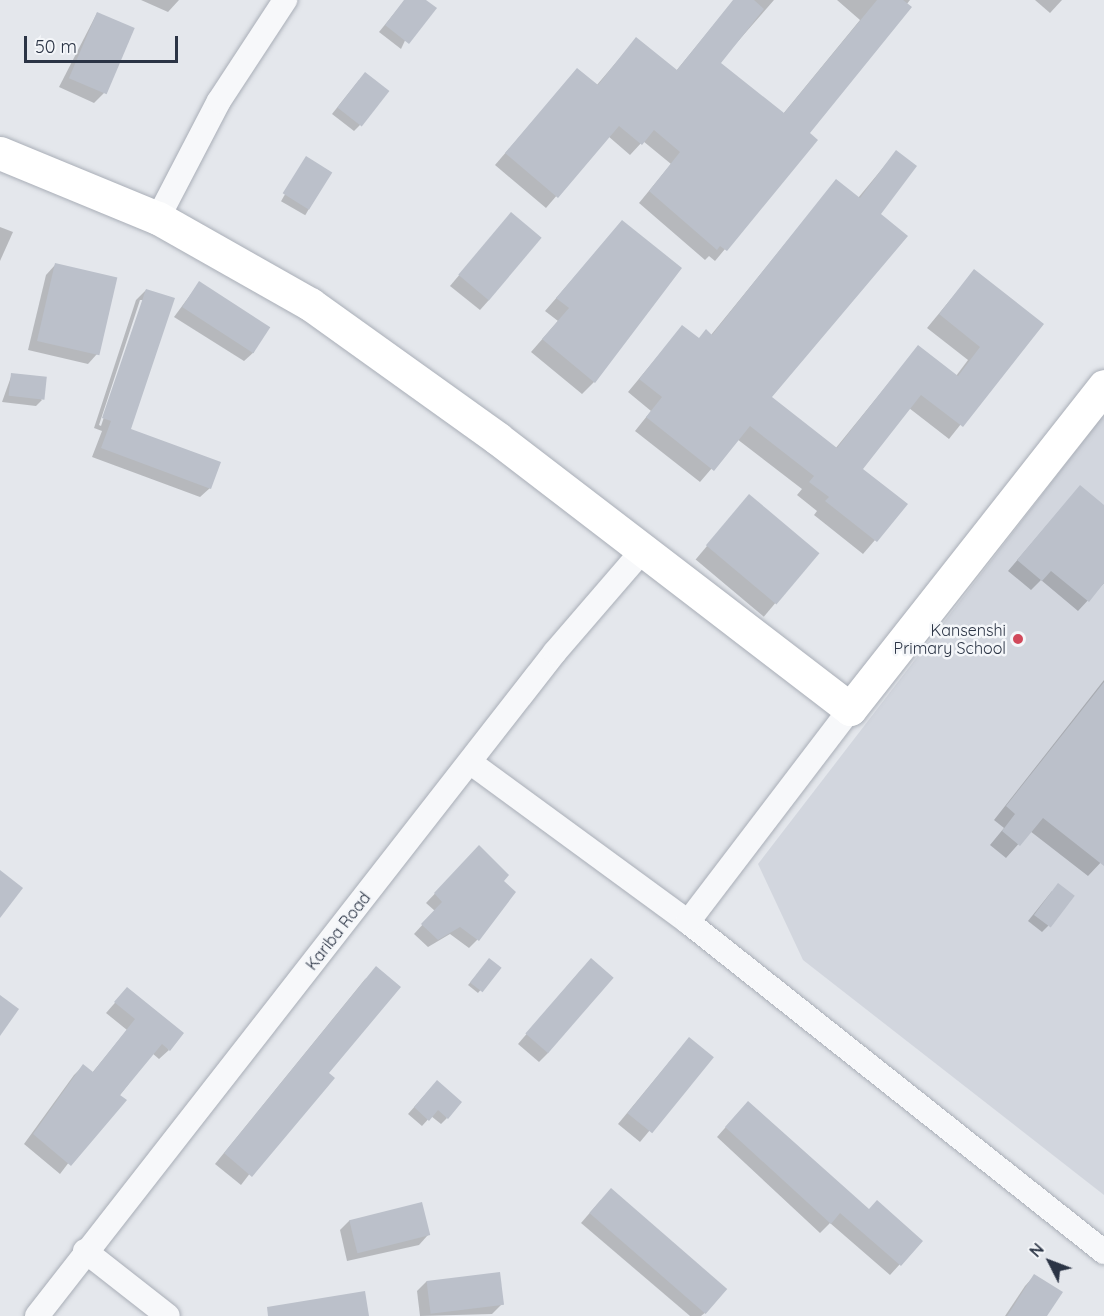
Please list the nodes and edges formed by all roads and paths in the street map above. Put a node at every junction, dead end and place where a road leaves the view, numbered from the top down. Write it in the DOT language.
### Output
graph roads {
  1 [pos="285,0"];
  2 [pos="0,153"];
  3 [pos="158,218"];
  4 [pos="1104,386"];
  5 [pos="644,549"];
  6 [pos="850,709"];
  7 [pos="471,763"];
  8 [pos="688,922"];
  9 [pos="85,1251"];
  10 [pos="1104,1252"];
  11 [pos="37,1316"];
  12 [pos="168,1316"];
  1 -- 3 [label="street"];
  2 -- 3 [label="street"];
  3 -- 5 [label="street"];
  4 -- 6 [label="street"];
  5 -- 6 [label="street"];
  5 -- 7 [label="street, Kariba Road"];
  6 -- 8 [label="street"];
  7 -- 8 [label="street"];
  7 -- 9 [label="street, Kariba Road"];
  8 -- 10 [label="street"];
  9 -- 11 [label="street, Kariba Road"];
  9 -- 12 [label="street"];
}
